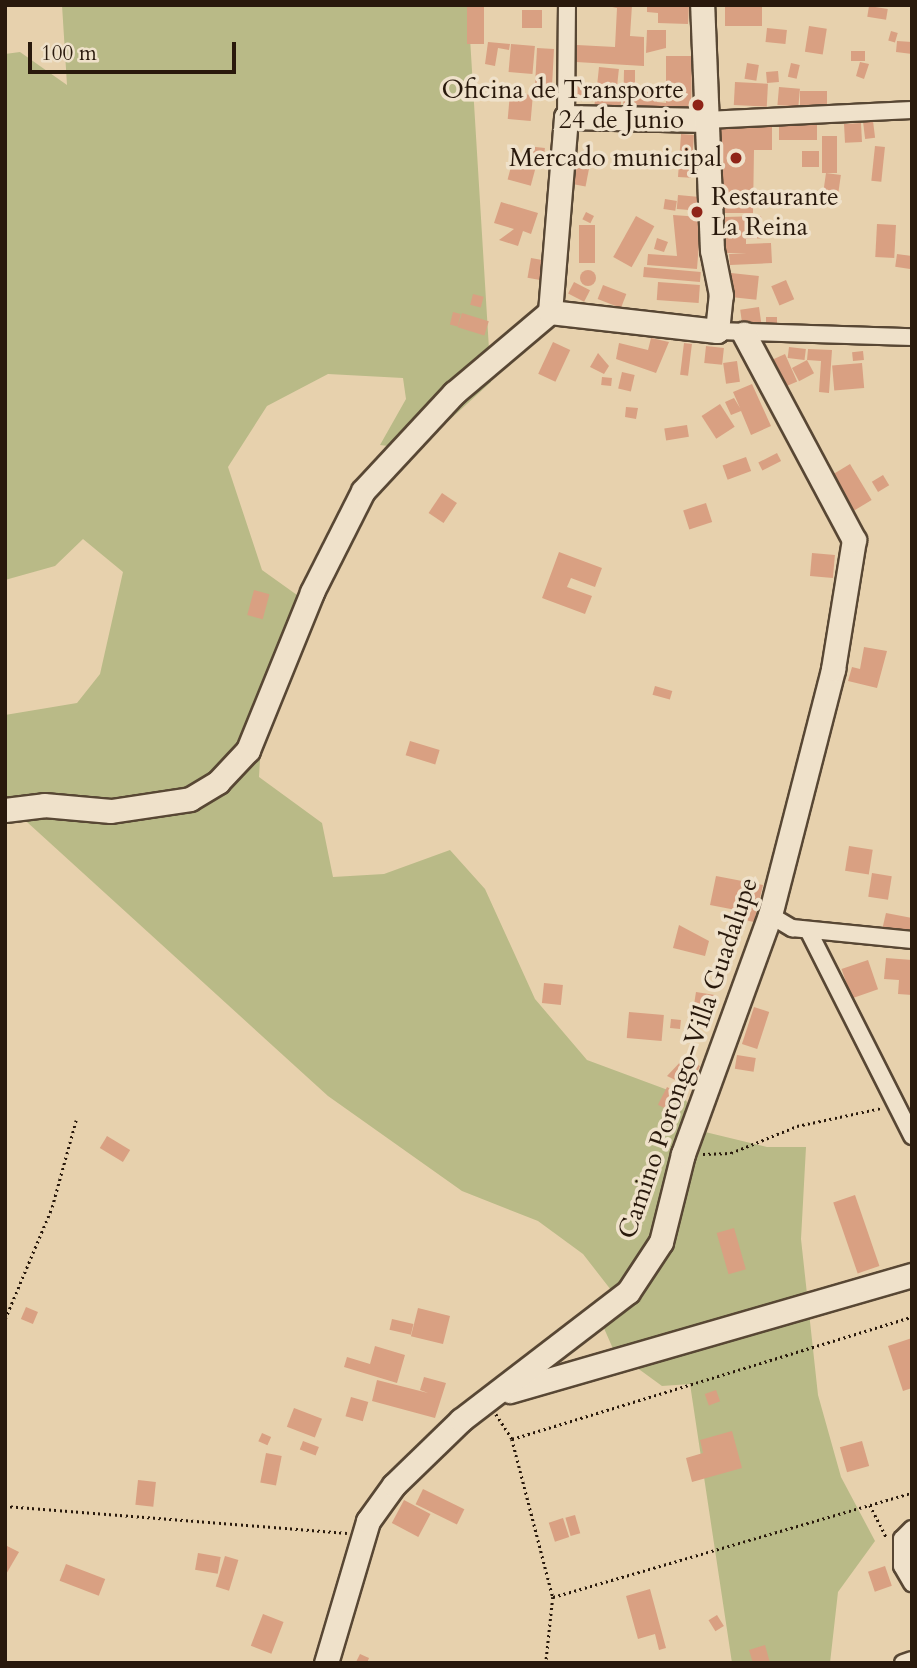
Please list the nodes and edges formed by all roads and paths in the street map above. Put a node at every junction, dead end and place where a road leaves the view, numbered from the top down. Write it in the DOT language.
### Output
graph roads {
  1 [pos="567,5"];
  2 [pos="702,5"];
  3 [pos="912,110"];
  4 [pos="566,117"];
  5 [pos="706,120"];
  6 [pos="550,312"];
  7 [pos="717,331"];
  8 [pos="744,334"];
  9 [pos="912,337"];
  10 [pos="5,810"];
  11 [pos="770,915"];
  12 [pos="808,930"];
  13 [pos="912,940"];
  14 [pos="896,1104"];
  15 [pos="76,1120"];
  16 [pos="912,1136"];
  17 [pos="683,1154"];
  18 [pos="912,1275"];
  19 [pos="912,1317"];
  20 [pos="5,1319"];
  21 [pos="490,1396"];
  22 [pos="512,1439"];
  23 [pos="912,1493"];
  24 [pos="870,1505"];
  25 [pos="5,1506"];
  26 [pos="912,1529"];
  27 [pos="365,1539"];
  28 [pos="889,1542"];
  29 [pos="912,1583"];
  30 [pos="553,1597"];
  31 [pos="912,1660"];
  32 [pos="326,1663"];
  33 [pos="546,1663"];
  34 [pos="903,1663"];
  1 -- 4 [label="street"];
  2 -- 5 [label="street"];
  3 -- 5 [label="street"];
  4 -- 5 [label="street"];
  4 -- 6 [label="street"];
  5 -- 7 [label="street"];
  6 -- 7 [label="street"];
  6 -- 10 [label="street"];
  7 -- 8 [label="street"];
  8 -- 9 [label="street"];
  8 -- 11 [label="street, Camino Porongo-Villa Guadalupe"];
  11 -- 12 [label="street"];
  11 -- 17 [label="street, Camino Porongo-Villa Guadalupe"];
  12 -- 13 [label="street"];
  12 -- 14 [label="street"];
  14 -- 16 [label="street"];
  14 -- 17 [label="path"];
  15 -- 20 [label="path"];
  17 -- 21 [label="street, Camino Porongo-Villa Guadalupe"];
  18 -- 21 [label="street"];
  19 -- 22 [label="path"];
  21 -- 22 [label="path"];
  21 -- 27 [label="street, Camino Porongo-Villa Guadalupe"];
  22 -- 30 [label="path"];
  23 -- 24 [label="path"];
  24 -- 28 [label="path"];
  24 -- 30 [label="path"];
  25 -- 27 [label="path"];
  26 -- 29 [label="street"];
  27 -- 32 [label="street, Camino Porongo-Villa Guadalupe"];
  30 -- 33 [label="path"];
  31 -- 34 [label="street"];
}
